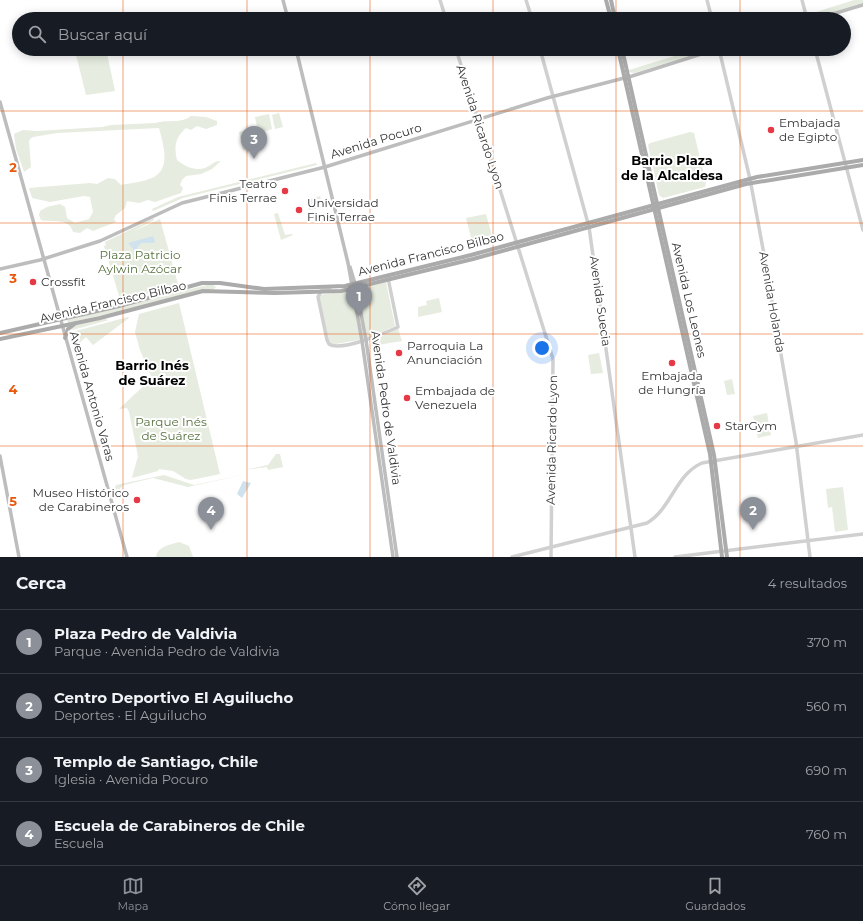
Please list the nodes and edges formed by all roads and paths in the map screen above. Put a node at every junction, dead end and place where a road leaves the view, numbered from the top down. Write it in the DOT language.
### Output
graph roads {
  1 [pos="283,0"];
  2 [pos="440,0"];
  3 [pos="526,0"];
  4 [pos="606,0"];
  5 [pos="611,0"];
  6 [pos="707,0"];
  7 [pos="802,0"];
  8 [pos="863,5"];
  9 [pos="286,12"];
  10 [pos="444,12"];
  11 [pos="530,12"];
  12 [pos="609,12"];
  13 [pos="614,12"];
  14 [pos="710,12"];
  15 [pos="805,12"];
  16 [pos="840,12"];
  17 [pos="298,56"];
  18 [pos="458,56"];
  19 [pos="542,56"];
  20 [pos="620,56"];
  21 [pos="623,56"];
  22 [pos="695,56"];
  23 [pos="720,56"];
  24 [pos="817,56"];
  25 [pos="626,77"];
  26 [pos="553,96"];
  27 [pos="0,102"];
  28 [pos="478,120"];
  29 [pos="863,160"];
  30 [pos="846,163"];
  31 [pos="863,165"];
  32 [pos="325,167"];
  33 [pos="847,168"];
  34 [pos="750,181"];
  35 [pos="655,207"];
  36 [pos="589,225"];
  37 [pos="863,230"];
  38 [pos="517,244"];
  39 [pos="44,259"];
  40 [pos="0,269"];
  41 [pos="388,278"];
  42 [pos="215,282"];
  43 [pos="225,283"];
  44 [pos="354,286"];
  45 [pos="333,287"];
  46 [pos="215,291"];
  47 [pos="224,291"];
  48 [pos="319,292"];
  49 [pos="61,319"];
  50 [pos="79,322"];
  51 [pos="62,325"];
  52 [pos="0,333"];
  53 [pos="65,338"];
  54 [pos="0,339"];
  55 [pos="364,340"];
  56 [pos="863,435"];
  57 [pos="797,446"];
  58 [pos="0,456"];
  59 [pos="713,460"];
  60 [pos="631,527"];
  61 [pos="863,534"];
  62 [pos="808,540"];
  63 [pos="550,546"];
  64 [pos="724,551"];
  65 [pos="19,557"];
  66 [pos="127,557"];
  67 [pos="393,557"];
  68 [pos="397,557"];
  69 [pos="512,557"];
  70 [pos="551,557"];
  71 [pos="635,557"];
  72 [pos="675,557"];
  73 [pos="722,557"];
  74 [pos="727,557"];
  75 [pos="810,557"];
  1 -- 9 [label="main road"];
  2 -- 10 [label="street"];
  3 -- 11 [label="street"];
  4 -- 12 [label="main road"];
  5 -- 13 [label="main road"];
  6 -- 14 [label="street"];
  7 -- 15 [label="street"];
  8 -- 16 [label="main road"];
  17 -- 32 [label="main road, Avenida Pedro de Valdivia"];
  18 -- 28 [label="street, Avenida Ricardo Lyon"];
  19 -- 26 [label="street, Avenida Suecia"];
  20 -- 25 [label="main road, Avenida Los Leones"];
  21 -- 25 [label="main road, Avenida Los Leones"];
  22 -- 25 [label="main road, Avenida Pocuro"];
  23 -- 34 [label="street, Avenida Holanda"];
  24 -- 30 [label="street"];
  25 -- 26 [label="main road, Avenida Pocuro"];
  25 -- 35 [label="main road, Avenida Los Leones"];
  26 -- 28 [label="main road, Avenida Pocuro"];
  26 -- 36 [label="street, Avenida Suecia"];
  27 -- 39 [label="main road, Avenida Antonio Varas"];
  28 -- 32 [label="main road, Avenida Pocuro"];
  28 -- 38 [label="street, Avenida Ricardo Lyon"];
  29 -- 30 [label="main road, Avenida Francisco Bilbao"];
  30 -- 33 [label="street"];
  30 -- 34 [label="main road, Avenida Francisco Bilbao"];
  31 -- 33 [label="main road, Avenida Francisco Bilbao"];
  32 -- 39 [label="main road, Avenida Pocuro"];
  32 -- 44 [label="main road, Avenida Pedro de Valdivia"];
  33 -- 34 [label="main road, Avenida Francisco Bilbao"];
  33 -- 37 [label="street"];
  34 -- 35 [label="main road, Avenida Francisco Bilbao"];
  34 -- 57 [label="street, Avenida Holanda"];
  35 -- 36 [label="main road, Avenida Francisco Bilbao"];
  35 -- 59 [label="main road, Avenida Los Leones"];
  36 -- 38 [label="main road, Avenida Francisco Bilbao"];
  36 -- 60 [label="street, Avenida Suecia"];
  38 -- 41 [label="main road, Avenida Francisco Bilbao"];
  38 -- 63 [label="street, Avenida Ricardo Lyon"];
  39 -- 40 [label="main road, Avenida Pocuro"];
  39 -- 49 [label="main road, Avenida Antonio Varas"];
  41 -- 44 [label="main road, Avenida Francisco Bilbao"];
  41 -- 55 [label="street"];
  42 -- 43 [label="main road, Avenida Francisco Bilbao"];
  42 -- 46 [label="main road"];
  42 -- 49 [label="main road, Avenida Francisco Bilbao"];
  43 -- 45 [label="main road, Avenida Francisco Bilbao"];
  43 -- 47 [label="main road"];
  44 -- 45 [label="main road, Avenida Francisco Bilbao"];
  44 -- 48 [label="main road, Avenida Francisco Bilbao"];
  44 -- 55 [label="main road, Avenida Pedro de Valdivia"];
  45 -- 48 [label="street"];
  46 -- 47 [label="main road, Avenida Francisco Bilbao"];
  46 -- 50 [label="main road, Avenida Francisco Bilbao"];
  47 -- 48 [label="main road, Avenida Francisco Bilbao"];
  48 -- 55 [label="street"];
  49 -- 51 [label="main road, Avenida Antonio Varas"];
  49 -- 52 [label="main road, Avenida Francisco Bilbao"];
  50 -- 51 [label="main road, Avenida Francisco Bilbao"];
  50 -- 53 [label="main road"];
  51 -- 53 [label="main road, Avenida Antonio Varas"];
  51 -- 54 [label="main road, Avenida Francisco Bilbao"];
  53 -- 66 [label="main road, Avenida Antonio Varas"];
  55 -- 67 [label="main road, Avenida Pedro de Valdivia"];
  55 -- 68 [label="main road, Avenida Pedro de Valdivia"];
  56 -- 57 [label="street"];
  57 -- 59 [label="street"];
  57 -- 62 [label="street, Avenida Holanda"];
  58 -- 65 [label="main road"];
  59 -- 60 [label="street"];
  59 -- 64 [label="main road, Avenida Los Leones"];
  60 -- 63 [label="street"];
  60 -- 71 [label="street, Avenida Suecia"];
  61 -- 62 [label="street"];
  62 -- 64 [label="street"];
  62 -- 75 [label="street, Avenida Holanda"];
  63 -- 69 [label="street"];
  63 -- 70 [label="street, Avenida Ricardo Lyon"];
  64 -- 72 [label="street"];
  64 -- 73 [label="main road, Avenida Los Leones"];
  64 -- 74 [label="main road, Avenida Los Leones"];
}
